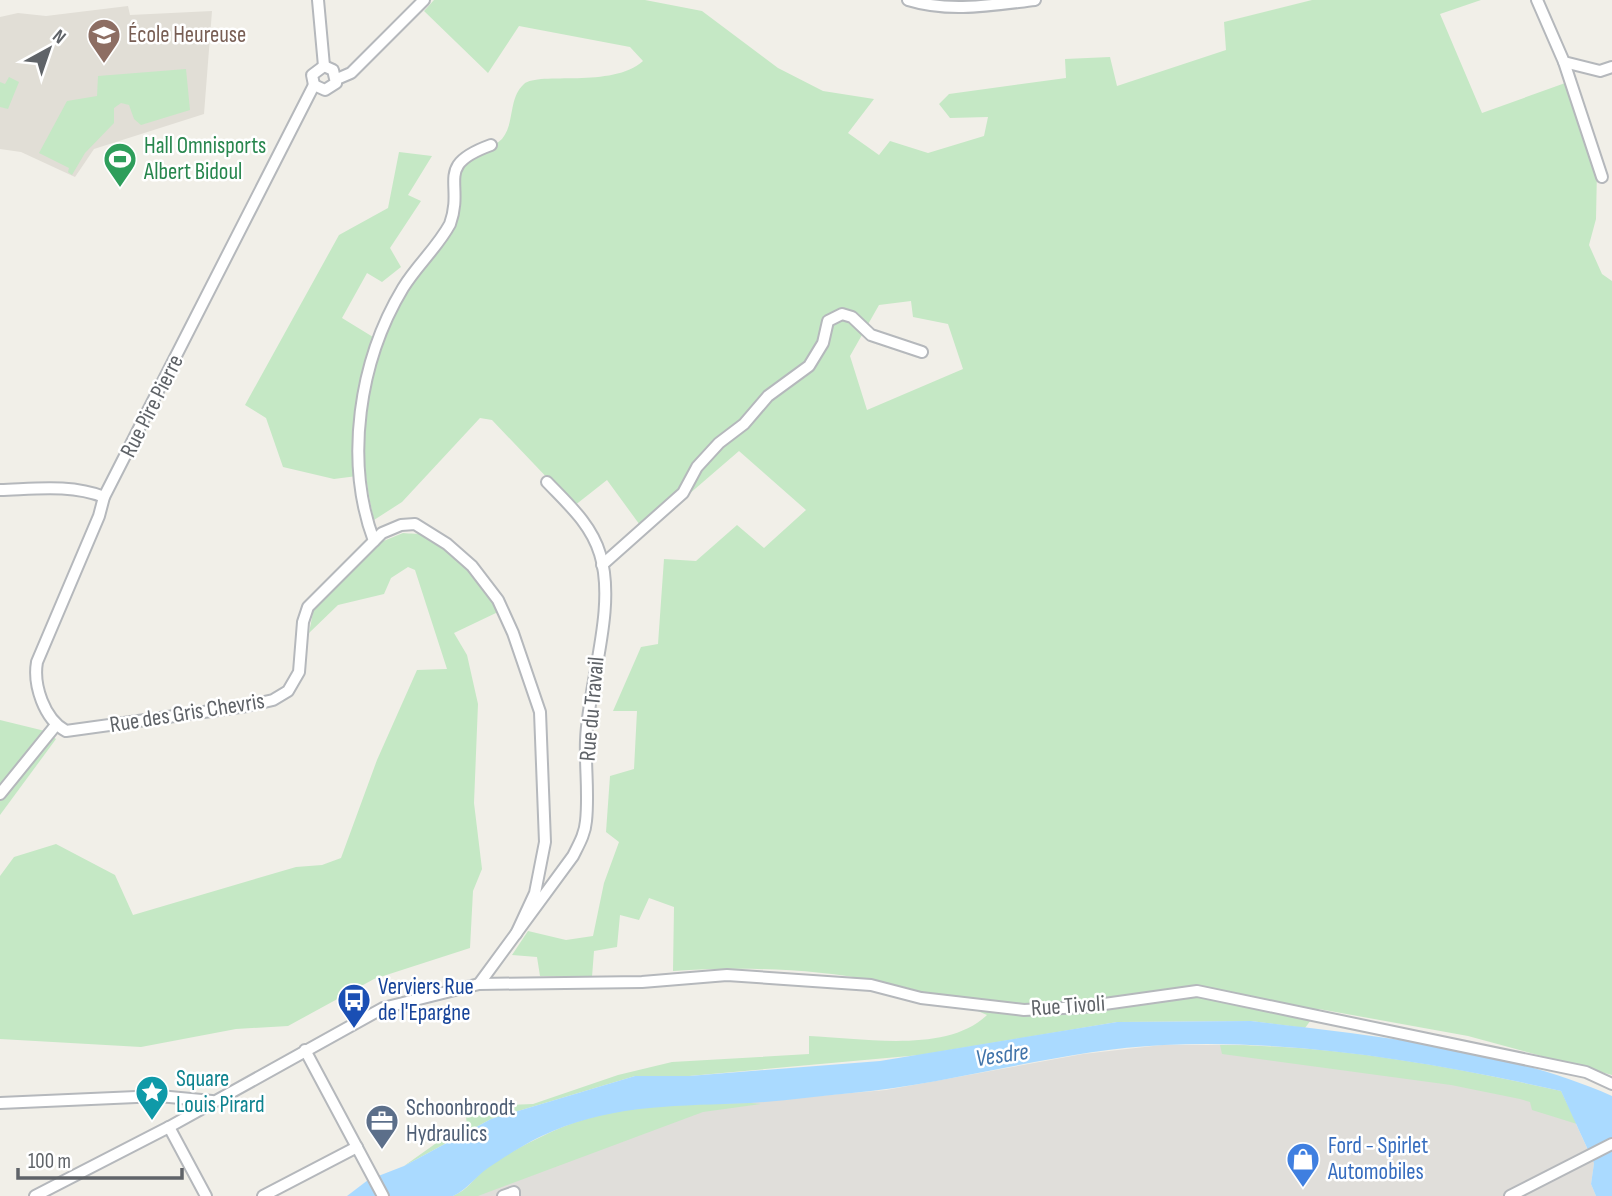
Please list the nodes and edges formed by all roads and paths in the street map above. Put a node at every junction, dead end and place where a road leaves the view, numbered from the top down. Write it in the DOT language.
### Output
graph roads {
  1 [pos="318,0"];
  2 [pos="424,0"];
  3 [pos="908,0"];
  4 [pos="1035,0"];
  5 [pos="1538,0"];
  6 [pos="1564,62"];
  7 [pos="324,66"];
  8 [pos="1612,67"];
  9 [pos="337,79"];
  10 [pos="314,85"];
  11 [pos="491,145"];
  12 [pos="1602,177"];
  13 [pos="922,352"];
  14 [pos="547,482"];
  15 [pos="0,490"];
  16 [pos="104,497"];
  17 [pos="374,541"];
  18 [pos="602,565"];
  19 [pos="61,728"];
  20 [pos="0,794"];
  21 [pos="516,934"];
  22 [pos="479,984"];
  23 [pos="305,1050"];
  24 [pos="1612,1084"];
  25 [pos="212,1101"];
  26 [pos="0,1103"];
  27 [pos="169,1127"];
  28 [pos="1612,1144"];
  29 [pos="357,1147"];
  30 [pos="35,1196"];
  31 [pos="206,1196"];
  32 [pos="263,1196"];
  33 [pos="383,1196"];
  34 [pos="503,1196"];
  35 [pos="514,1196"];
  36 [pos="1510,1196"];
  1 -- 7 [label="street"];
  2 -- 9 [label="street"];
  3 -- 4 [label="street"];
  5 -- 6 [label="street"];
  6 -- 8 [label="street"];
  6 -- 12 [label="street"];
  7 -- 9 [label="street"];
  7 -- 10 [label="street"];
  9 -- 10 [label="street"];
  10 -- 16 [label="street, Rue Pire Pierre"];
  11 -- 17 [label="street"];
  13 -- 18 [label="street"];
  14 -- 18 [label="street, Rue du Travail"];
  15 -- 16 [label="street"];
  16 -- 19 [label="street, Rue Pire Pierre"];
  17 -- 19 [label="street, Rue des Gris Chevris"];
  17 -- 21 [label="street, Rue des Gris Chevris"];
  18 -- 21 [label="street, Rue du Travail"];
  19 -- 20 [label="street"];
  21 -- 22 [label="street"];
  22 -- 23 [label="street, Rue Tivoli"];
  22 -- 24 [label="street, Rue Tivoli"];
  23 -- 25 [label="street, Rue Tivoli"];
  23 -- 29 [label="street"];
  25 -- 26 [label="street"];
  25 -- 27 [label="street, Rue Tivoli"];
  27 -- 30 [label="street, Rue Tivoli"];
  27 -- 31 [label="street"];
  28 -- 36 [label="street"];
  29 -- 32 [label="street"];
  29 -- 33 [label="street"];
  34 -- 35 [label="street"];
}
